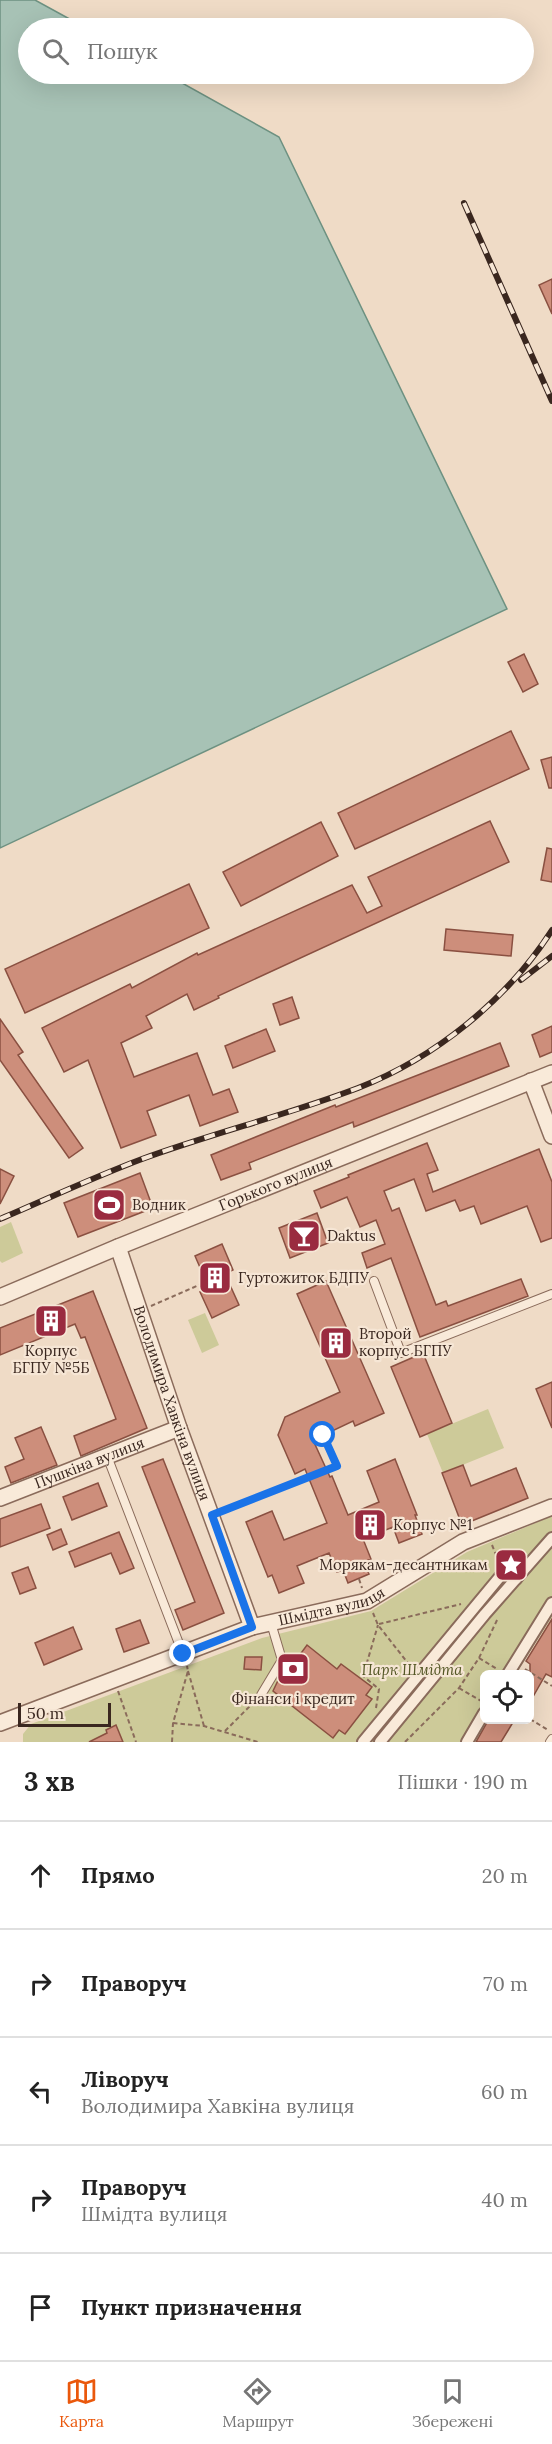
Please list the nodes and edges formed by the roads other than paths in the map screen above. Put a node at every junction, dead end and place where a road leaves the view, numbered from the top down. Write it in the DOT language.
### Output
graph roads {
  1 [pos="552,1073"];
  2 [pos="531,1081"];
  3 [pos="552,1136"];
  4 [pos="118,1247"];
  5 [pos="374,1281"];
  6 [pos="552,1294"];
  7 [pos="0,1297"];
  8 [pos="179,1428"];
  9 [pos="107,1456"];
  10 [pos="0,1498"];
  11 [pos="552,1507"];
  12 [pos="552,1538"];
  13 [pos="516,1579"];
  14 [pos="552,1603"];
  15 [pos="271,1623"];
  16 [pos="252,1627"];
  17 [pos="183,1654"];
  18 [pos="511,1670"];
  19 [pos="261,1695"];
  20 [pos="480,1720"];
  21 [pos="0,1723"];
  22 [pos="363,1742"];
  23 [pos="380,1742"];
  24 [pos="467,1742"];
  1 -- 2 [label="street, Горького вулиця"];
  2 -- 3 [label="street"];
  2 -- 4 [label="street, Горького вулиця"];
  4 -- 7 [label="street, Горького вулиця"];
  4 -- 8 [label="street, Володимира Хавкіна вулиця"];
  5 -- 6 [label="lane"];
  8 -- 9 [label="street, Пушкіна вулиця"];
  8 -- 16 [label="street, Володимира Хавкіна вулиця"];
  9 -- 10 [label="street, Пушкіна вулиця"];
  9 -- 17 [label="lane"];
  11 -- 15 [label="street, Шмідта вулиця"];
  12 -- 13 [label="street"];
  13 -- 22 [label="street"];
  13 -- 23 [label="street"];
  14 -- 18 [label="street"];
  15 -- 16 [label="street, Шмідта вулиця"];
  15 -- 19 [label="lane"];
  16 -- 17 [label="street, Шмідта вулиця"];
  17 -- 21 [label="street, Шмідта вулиця"];
  20 -- 24 [label="street"];
}
